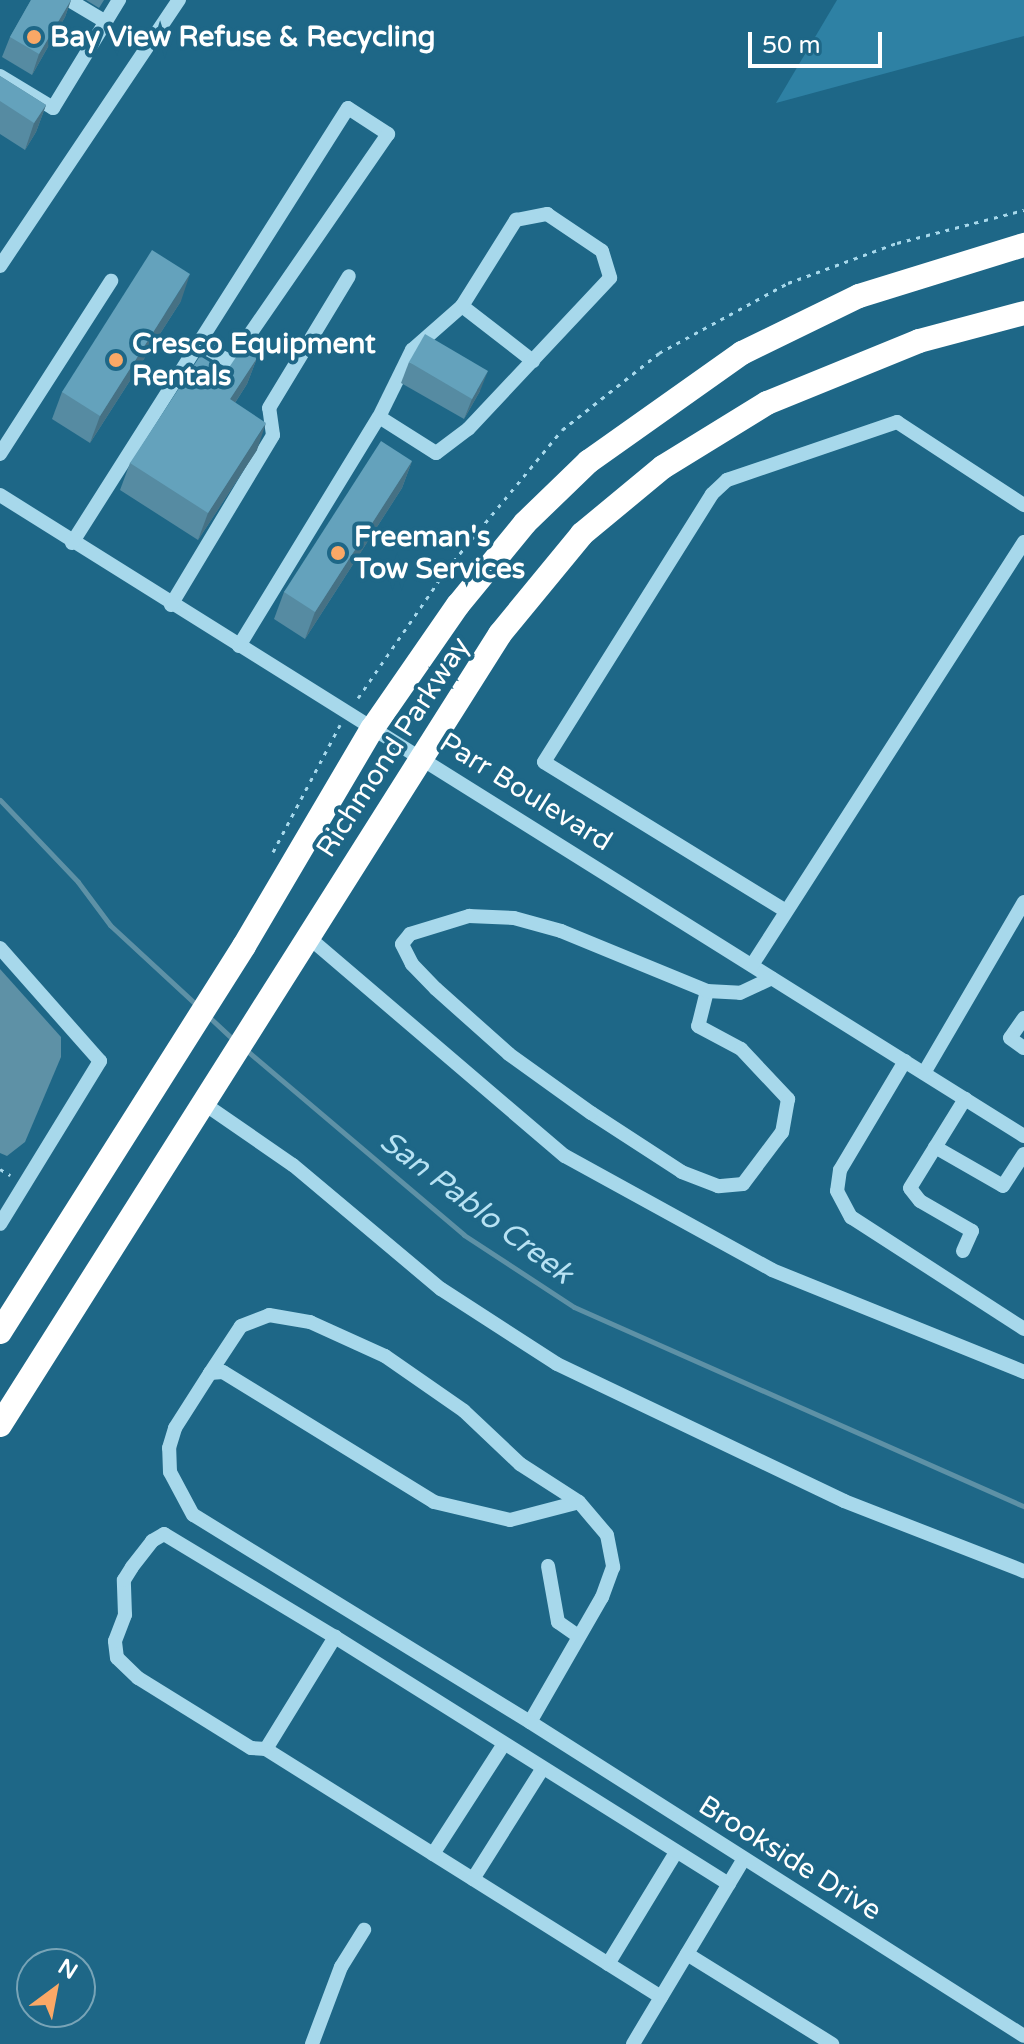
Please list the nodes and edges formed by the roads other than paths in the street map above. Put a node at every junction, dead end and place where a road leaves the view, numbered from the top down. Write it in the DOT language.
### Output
graph roads {
  1 [pos="69,0"];
  2 [pos="119,0"];
  3 [pos="179,0"];
  4 [pos="106,22"];
  5 [pos="0,76"];
  6 [pos="1024,245"];
  7 [pos="0,266"];
  8 [pos="349,276"];
  9 [pos="111,281"];
  10 [pos="462,306"];
  11 [pos="1024,313"];
  12 [pos="199,344"];
  13 [pos="533,361"];
  14 [pos="379,417"];
  15 [pos="0,454"];
  16 [pos="0,495"];
  17 [pos="1024,505"];
  18 [pos="1024,542"];
  19 [pos="72,543"];
  20 [pos="171,605"];
  21 [pos="239,646"];
  22 [pos="372,729"];
  23 [pos="421,757"];
  24 [pos="1024,902"];
  25 [pos="786,911"];
  26 [pos="1019,922"];
  27 [pos="307,936"];
  28 [pos="0,948"];
  29 [pos="752,965"];
  30 [pos="772,978"];
  31 [pos="707,991"];
  32 [pos="1024,1018"];
  33 [pos="1024,1048"];
  34 [pos="905,1061"];
  35 [pos="924,1073"];
  36 [pos="965,1099"];
  37 [pos="203,1103"];
  38 [pos="1024,1136"];
  39 [pos="935,1147"];
  40 [pos="1024,1154"];
  41 [pos="0,1224"];
  42 [pos="963,1251"];
  43 [pos="1024,1329"];
  44 [pos="0,1332"];
  45 [pos="1024,1372"];
  46 [pos="210,1373"];
  47 [pos="0,1425"];
  48 [pos="579,1502"];
  49 [pos="548,1566"];
  50 [pos="1024,1571"];
  51 [pos="578,1636"];
  52 [pos="335,1637"];
  53 [pos="530,1722"];
  54 [pos="504,1744"];
  55 [pos="266,1749"];
  56 [pos="543,1768"];
  57 [pos="676,1852"];
  58 [pos="433,1854"];
  59 [pos="743,1860"];
  60 [pos="473,1879"];
  61 [pos="729,1884"];
  62 [pos="364,1930"];
  63 [pos="687,1954"];
  64 [pos="608,1964"];
  65 [pos="661,1997"];
  66 [pos="1024,2036"];
  67 [pos="312,2044"];
  68 [pos="633,2044"];
  69 [pos="832,2044"];
  1 -- 4 [label="street"];
  2 -- 4 [label="street"];
  3 -- 7 [label="street"];
  4 -- 5 [label="street"];
  6 -- 22 [label="highway, Richmond Parkway"];
  8 -- 20 [label="street"];
  9 -- 15 [label="street"];
  10 -- 13 [label="street"];
  10 -- 13 [label="street"];
  10 -- 14 [label="street"];
  11 -- 23 [label="highway, Richmond Parkway"];
  12 -- 12 [label="street"];
  12 -- 19 [label="street"];
  13 -- 14 [label="street"];
  14 -- 21 [label="street"];
  16 -- 19 [label="street, Parr Boulevard"];
  17 -- 25 [label="street"];
  18 -- 25 [label="street"];
  19 -- 20 [label="street, Parr Boulevard"];
  20 -- 21 [label="street, Parr Boulevard"];
  21 -- 22 [label="street, Parr Boulevard"];
  22 -- 23 [label="street, Parr Boulevard"];
  22 -- 44 [label="highway, Richmond Parkway"];
  23 -- 27 [label="highway, Richmond Parkway"];
  23 -- 29 [label="street, Parr Boulevard"];
  24 -- 26 [label="street"];
  25 -- 29 [label="street"];
  26 -- 35 [label="street"];
  27 -- 37 [label="highway, Richmond Parkway"];
  27 -- 45 [label="street"];
  28 -- 41 [label="street"];
  29 -- 30 [label="street, Parr Boulevard"];
  30 -- 31 [label="street"];
  30 -- 34 [label="street, Parr Boulevard"];
  31 -- 31 [label="street"];
  32 -- 33 [label="street"];
  34 -- 35 [label="street, Parr Boulevard"];
  34 -- 43 [label="street"];
  35 -- 36 [label="street, Parr Boulevard"];
  36 -- 38 [label="street, Parr Boulevard"];
  36 -- 39 [label="street"];
  37 -- 47 [label="highway, Richmond Parkway"];
  37 -- 50 [label="street"];
  39 -- 40 [label="street"];
  39 -- 42 [label="street"];
  46 -- 48 [label="street"];
  46 -- 48 [label="street, Brookside Drive"];
  46 -- 53 [label="street, Brookside Drive"];
  48 -- 51 [label="street, Brookside Drive"];
  49 -- 51 [label="street"];
  51 -- 53 [label="street, Brookside Drive"];
  52 -- 54 [label="street"];
  52 -- 55 [label="street"];
  52 -- 55 [label="street"];
  53 -- 59 [label="street, Brookside Drive"];
  54 -- 56 [label="street"];
  54 -- 58 [label="street"];
  55 -- 58 [label="street"];
  56 -- 57 [label="street"];
  56 -- 60 [label="street"];
  57 -- 61 [label="street"];
  57 -- 64 [label="street"];
  58 -- 60 [label="street"];
  59 -- 61 [label="street"];
  59 -- 66 [label="street, Brookside Drive"];
  60 -- 64 [label="street"];
  61 -- 63 [label="street"];
  62 -- 67 [label="street"];
  63 -- 65 [label="street"];
  63 -- 69 [label="street"];
  64 -- 65 [label="street"];
  65 -- 68 [label="street"];
}
